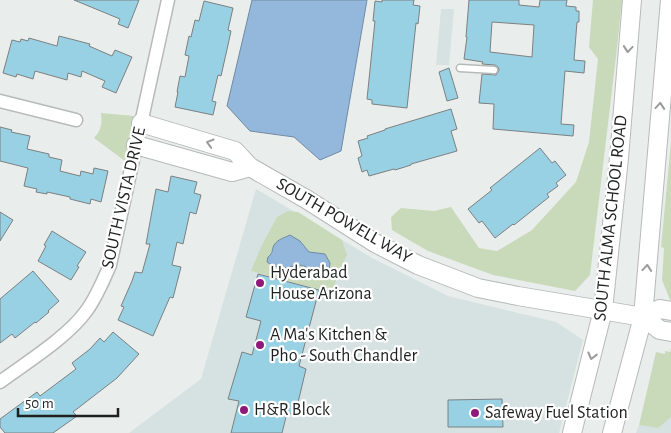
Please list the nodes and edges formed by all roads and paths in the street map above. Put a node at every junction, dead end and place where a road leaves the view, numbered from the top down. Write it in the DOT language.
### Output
graph roads {
  1 [pos="168,0"];
  2 [pos="632,0"];
  3 [pos="670,0"];
  4 [pos="460,68"];
  5 [pos="494,70"];
  6 [pos="0,101"];
  7 [pos="76,120"];
  8 [pos="141,123"];
  9 [pos="136,145"];
  10 [pos="250,167"];
  11 [pos="603,310"];
  12 [pos="671,310"];
  13 [pos="643,317"];
  14 [pos="671,332"];
  15 [pos="0,382"];
  16 [pos="572,433"];
  17 [pos="612,433"];
  1 -- 8 [label="street, SOUTH VISTA DRIVE"];
  2 -- 11 [label="main road, SOUTH ALMA SCHOOL ROAD, one-way"];
  13 -- 3 [label="main road, one-way"];
  4 -- 5 [label="lane"];
  6 -- 7 [label="street"];
  8 -- 9 [label="street, SOUTH VISTA DRIVE"];
  10 -- 8 [label="main road, SOUTH POWELL WAY, one-way"];
  9 -- 10 [label="main road"];
  9 -- 15 [label="street, SOUTH VISTA DRIVE"];
  10 -- 11 [label="main road, SOUTH POWELL WAY"];
  11 -- 13 [label="main road, SOUTH POWELL WAY"];
  11 -- 16 [label="main road, SOUTH ALMA SCHOOL ROAD, one-way"];
  12 -- 13 [label="main road"];
  13 -- 14 [label="main road"];
  13 -- 17 [label="main road"];
}
